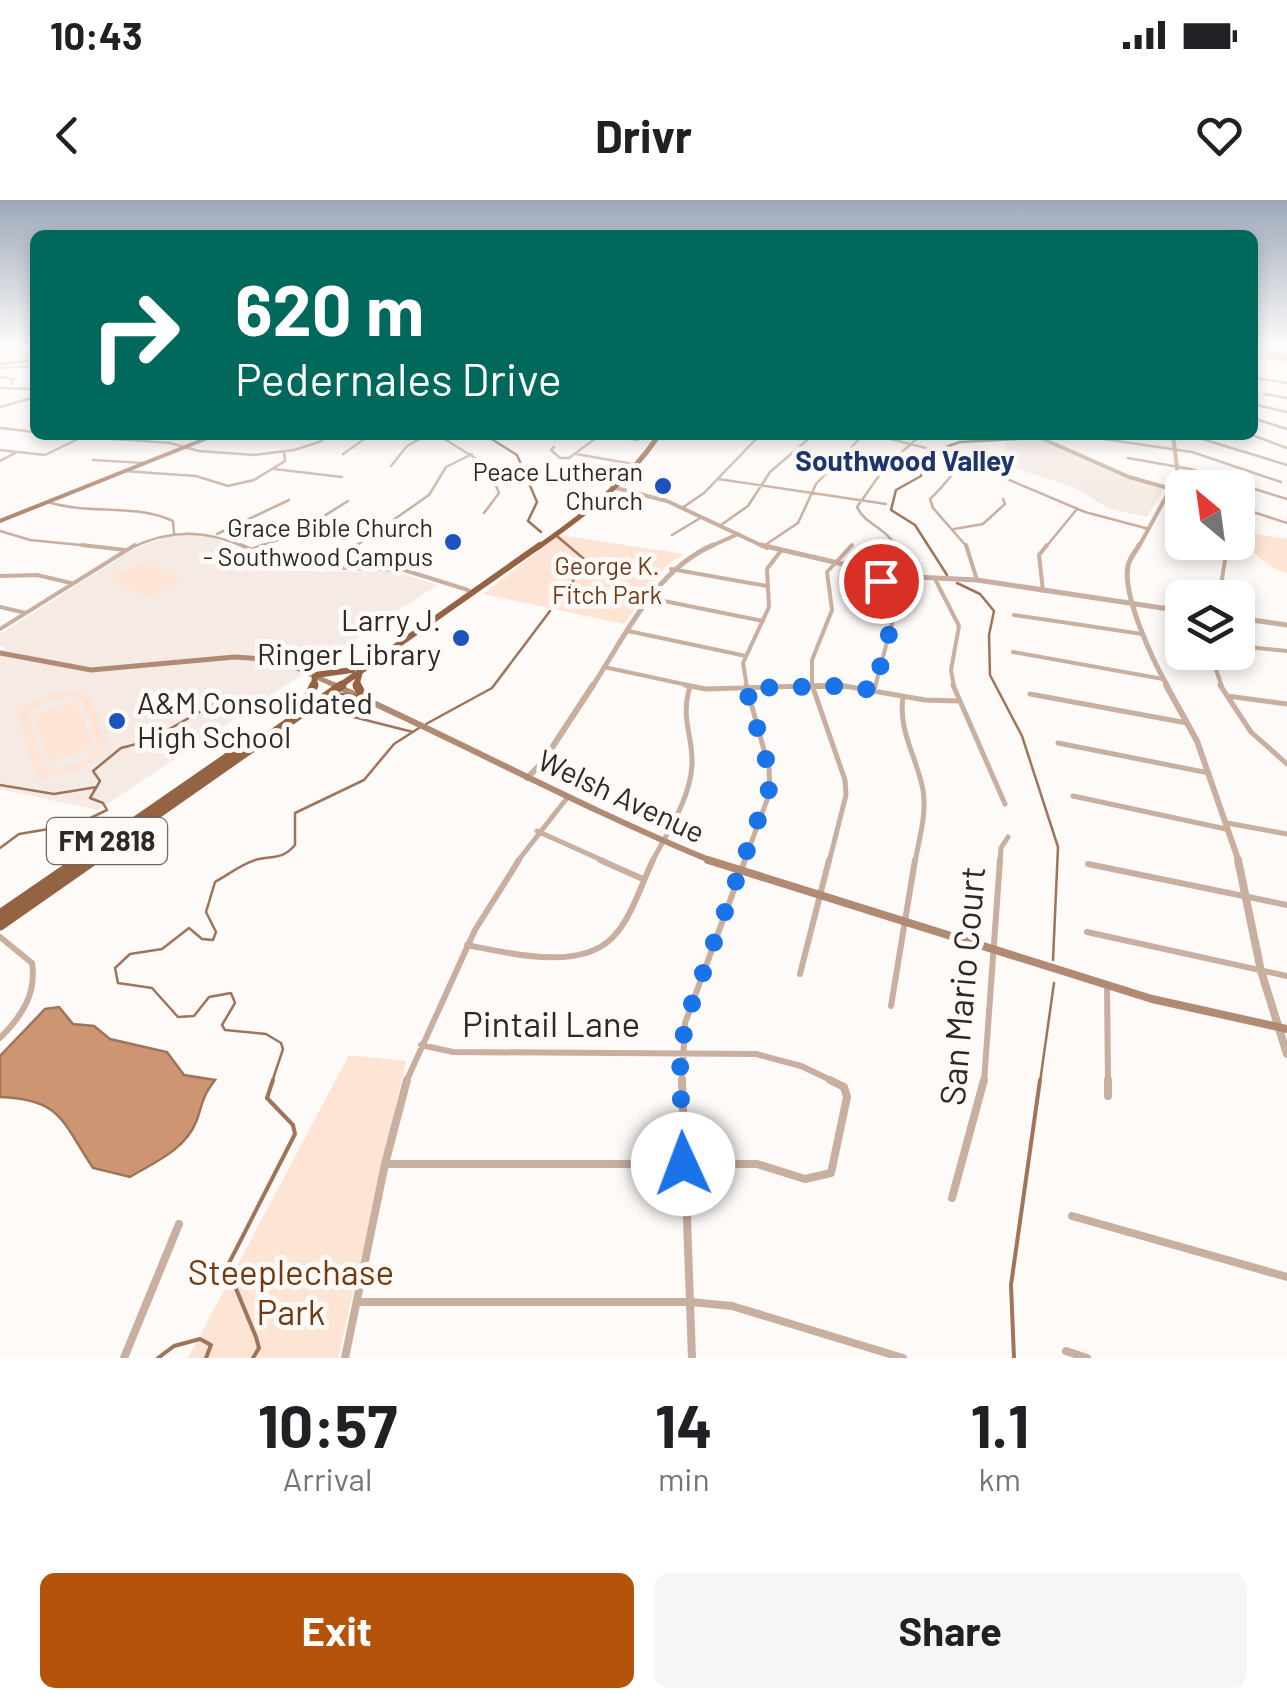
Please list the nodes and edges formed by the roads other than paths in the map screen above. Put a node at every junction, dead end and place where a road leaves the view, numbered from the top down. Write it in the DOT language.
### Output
graph roads {
  1 [pos="1258,405"];
  2 [pos="1287,412"];
  3 [pos="1258,420"];
  4 [pos="0,428"];
  5 [pos="1287,429"];
  6 [pos="30,431"];
  7 [pos="1258,437"];
  8 [pos="75,440"];
  9 [pos="133,440"];
  10 [pos="203,440"];
  11 [pos="363,440"];
  12 [pos="419,440"];
  13 [pos="447,440"];
  14 [pos="596,440"];
  15 [pos="653,440"];
  16 [pos="653,440"];
  17 [pos="753,440"];
  18 [pos="807,440"];
  19 [pos="858,440"];
  20 [pos="894,440"];
  21 [pos="914,440"];
  22 [pos="1045,440"];
  23 [pos="1112,440"];
  24 [pos="1174,440"];
  25 [pos="1205,440"];
  26 [pos="322,441"];
  27 [pos="908,444"];
  28 [pos="554,447"];
  29 [pos="184,448"];
  30 [pos="926,448"];
  31 [pos="1287,448"];
  32 [pos="1176,449"];
  33 [pos="0,450"];
  34 [pos="982,450"];
  35 [pos="18,452"];
  36 [pos="284,452"];
  37 [pos="343,454"];
  38 [pos="472,454"];
  39 [pos="576,454"];
  40 [pos="1128,458"];
  41 [pos="94,460"];
  42 [pos="0,461"];
  43 [pos="144,463"];
  44 [pos="958,463"];
  45 [pos="634,464"];
  46 [pos="1287,465"];
  47 [pos="391,466"];
  48 [pos="1178,467"];
  49 [pos="274,469"];
  50 [pos="1177,470"];
  51 [pos="124,472"];
  52 [pos="342,477"];
  53 [pos="718,479"];
  54 [pos="1281,482"];
  55 [pos="761,486"];
  56 [pos="615,488"];
  57 [pos="1165,488"];
  58 [pos="812,493"];
  59 [pos="1165,499"];
  60 [pos="1287,499"];
  61 [pos="289,500"];
  62 [pos="860,500"];
  63 [pos="1003,500"];
  64 [pos="485,501"];
  65 [pos="48,502"];
  66 [pos="348,502"];
  67 [pos="494,502"];
  68 [pos="886,504"];
  69 [pos="682,508"];
  70 [pos="1077,509"];
  71 [pos="484,512"];
  72 [pos="1255,512"];
  73 [pos="702,517"];
  74 [pos="2,519"];
  75 [pos="1287,522"];
  76 [pos="720,525"];
  77 [pos="954,530"];
  78 [pos="1149,530"];
  79 [pos="0,531"];
  80 [pos="174,533"];
  81 [pos="217,534"];
  82 [pos="738,534"];
  83 [pos="672,535"];
  84 [pos="852,545"];
  85 [pos="762,546"];
  86 [pos="125,550"];
  87 [pos="251,550"];
  88 [pos="780,552"];
  89 [pos="1225,560"];
  90 [pos="830,564"];
  91 [pos="336,568"];
  92 [pos="671,569"];
  93 [pos="883,575"];
  94 [pos="0,576"];
  95 [pos="906,577"];
  96 [pos="935,578"];
  97 [pos="978,580"];
  98 [pos="1222,580"];
  99 [pos="72,583"];
  100 [pos="767,586"];
  101 [pos="1044,591"];
  102 [pos="465,593"];
  103 [pos="649,598"];
  104 [pos="1134,605"];
  105 [pos="0,607"];
  106 [pos="1165,609"];
  107 [pos="26,613"];
  108 [pos="1014,615"];
  109 [pos="1255,620"];
  110 [pos="763,622"];
  111 [pos="1287,625"];
  112 [pos="0,629"];
  113 [pos="628,632"];
  114 [pos="1145,634"];
  115 [pos="1255,648"];
  116 [pos="1287,651"];
  117 [pos="1013,652"];
  118 [pos="1,654"];
  119 [pos="746,656"];
  120 [pos="604,667"];
  121 [pos="356,670"];
  122 [pos="1212,670"];
  123 [pos="315,675"];
  124 [pos="1163,679"];
  125 [pos="335,685"];
  126 [pos="690,686"];
  127 [pos="813,686"];
  128 [pos="746,688"];
  129 [pos="874,690"];
  130 [pos="1030,694"];
  131 [pos="1227,696"];
  132 [pos="903,697"];
  133 [pos="365,700"];
  134 [pos="960,701"];
  135 [pos="308,704"];
  136 [pos="1287,704"];
  137 [pos="1187,724"];
  138 [pos="1058,743"];
  139 [pos="1287,764"];
  140 [pos="1209,773"];
  141 [pos="527,778"];
  142 [pos="1073,796"];
  143 [pos="568,797"];
  144 [pos="1006,804"];
  145 [pos="1228,826"];
  146 [pos="537,831"];
  147 [pos="1287,834"];
  148 [pos="1008,837"];
  149 [pos="662,841"];
  150 [pos="1088,864"];
  151 [pos="740,874"];
  152 [pos="643,880"];
  153 [pos="820,898"];
  154 [pos="1248,898"];
  155 [pos="1287,905"];
  156 [pos="904,922"];
  157 [pos="1,926"];
  158 [pos="1087,932"];
  159 [pos="467,945"];
  160 [pos="993,950"];
  161 [pos="1261,970"];
  162 [pos="800,974"];
  163 [pos="1287,976"];
  164 [pos="1107,986"];
  165 [pos="891,1006"];
  166 [pos="1282,1028"];
  167 [pos="0,1038"];
  168 [pos="421,1044"];
  169 [pos="680,1050"];
  170 [pos="1287,1054"];
  171 [pos="1108,1096"];
  172 [pos="385,1164"];
  173 [pos="683,1164"];
  174 [pos="952,1198"];
  175 [pos="1072,1216"];
  176 [pos="180,1224"];
  177 [pos="1287,1276"];
  178 [pos="357,1302"];
  179 [pos="691,1302"];
  180 [pos="1066,1352"];
  181 [pos="124,1358"];
  182 [pos="345,1358"];
  183 [pos="692,1358"];
  184 [pos="903,1358"];
  185 [pos="1087,1358"];
  1 -- 2 [label="street"];
  3 -- 5 [label="street"];
  4 -- 6 [label="street"];
  7 -- 31 [label="street"];
  8 -- 35 [label="street"];
  9 -- 29 [label="street"];
  10 -- 29 [label="main road"];
  11 -- 37 [label="street"];
  12 -- 47 [label="street"];
  13 -- 38 [label="street"];
  14 -- 39 [label="street"];
  15 -- 45 [label="highway, FM 2818"];
  16 -- 56 [label="highway, FM 2818"];
  17 -- 53 [label="street"];
  18 -- 55 [label="street"];
  19 -- 58 [label="street"];
  20 -- 27 [label="street"];
  21 -- 27 [label="street"];
  22 -- 57 [label="street"];
  23 -- 32 [label="street"];
  24 -- 32 [label="street"];
  25 -- 46 [label="street"];
  26 -- 36 [label="street"];
  27 -- 30 [label="street"];
  27 -- 62 [label="street"];
  28 -- 39 [label="street"];
  29 -- 36 [label="street"];
  29 -- 43 [label="main road"];
  32 -- 48 [label="street"];
  32 -- 54 [label="street"];
  33 -- 35 [label="street"];
  34 -- 44 [label="street"];
  35 -- 42 [label="street"];
  36 -- 49 [label="street"];
  38 -- 67 [label="street"];
  38 -- 91 [label="street"];
  39 -- 45 [label="street"];
  40 -- 48 [label="street"];
  41 -- 43 [label="street"];
  43 -- 51 [label="main road"];
  44 -- 70 [label="street"];
  44 -- 77 [label="street"];
  45 -- 56 [label="highway, FM 2818"];
  48 -- 50 [label="street"];
  48 -- 60 [label="street"];
  49 -- 51 [label="street"];
  49 -- 52 [label="street"];
  51 -- 65 [label="main road"];
  53 -- 55 [label="street"];
  53 -- 69 [label="street"];
  55 -- 58 [label="street"];
  55 -- 76 [label="street"];
  56 -- 69 [label="street"];
  56 -- 102 [label="highway, FM 2818"];
  58 -- 62 [label="street"];
  58 -- 85 [label="street"];
  59 -- 78 [label="street"];
  61 -- 81 [label="street"];
  62 -- 68 [label="street"];
  62 -- 95 [label="street"];
  63 -- 77 [label="street"];
  64 -- 67 [label="street"];
  65 -- 74 [label="main road"];
  65 -- 80 [label="street"];
  66 -- 87 [label="street"];
  67 -- 71 [label="street"];
  69 -- 73 [label="street"];
  70 -- 78 [label="street"];
  70 -- 101 [label="street"];
  72 -- 75 [label="street"];
  73 -- 76 [label="street"];
  73 -- 83 [label="street"];
  76 -- 82 [label="street"];
  77 -- 97 [label="street"];
  78 -- 104 [label="street"];
  79 -- 86 [label="street"];
  80 -- 81 [label="street"];
  80 -- 86 [label="street"];
  81 -- 87 [label="street"];
  82 -- 85 [label="street"];
  82 -- 92 [label="street"];
  84 -- 90 [label="street"];
  85 -- 88 [label="street"];
  86 -- 99 [label="street"];
  87 -- 91 [label="street"];
  88 -- 90 [label="street"];
  88 -- 100 [label="street"];
  89 -- 98 [label="street"];
  90 -- 93 [label="street"];
  90 -- 127 [label="street"];
  91 -- 102 [label="street"];
  92 -- 100 [label="street"];
  92 -- 103 [label="street"];
  93 -- 95 [label="street"];
  93 -- 129 [label="street"];
  94 -- 99 [label="street"];
  95 -- 96 [label="street"];
  96 -- 97 [label="street"];
  96 -- 134 [label="street"];
  97 -- 101 [label="street"];
  99 -- 107 [label="street"];
  100 -- 110 [label="street"];
  101 -- 104 [label="street"];
  102 -- 121 [label="highway, FM 2818"];
  103 -- 110 [label="street"];
  103 -- 113 [label="street"];
  104 -- 106 [label="street"];
  104 -- 114 [label="street"];
  105 -- 107 [label="street"];
  107 -- 112 [label="street"];
  108 -- 114 [label="street"];
  109 -- 111 [label="street"];
  110 -- 119 [label="street"];
  113 -- 119 [label="street"];
  113 -- 120 [label="street"];
  114 -- 124 [label="street"];
  115 -- 116 [label="street"];
  117 -- 124 [label="street"];
  118 -- 123 [label="main road, Welsh Avenue"];
  119 -- 128 [label="street"];
  120 -- 126 [label="street"];
  120 -- 141 [label="street"];
  121 -- 123 [label="highway"];
  121 -- 125 [label="highway, FM 2818"];
  121 -- 133 [label="highway"];
  122 -- 131 [label="street"];
  123 -- 125 [label="main road, Welsh Avenue"];
  123 -- 135 [label="highway"];
  124 -- 137 [label="street"];
  125 -- 133 [label="main road, Welsh Avenue"];
  125 -- 135 [label="highway, FM 2818"];
  126 -- 128 [label="street"];
  126 -- 149 [label="street"];
  127 -- 128 [label="street"];
  127 -- 129 [label="street"];
  127 -- 153 [label="street"];
  128 -- 151 [label="street"];
  129 -- 132 [label="street"];
  130 -- 137 [label="street"];
  131 -- 136 [label="street"];
  131 -- 139 [label="street"];
  132 -- 134 [label="street"];
  132 -- 156 [label="street"];
  133 -- 135 [label="highway"];
  133 -- 141 [label="main road, Welsh Avenue"];
  134 -- 144 [label="street"];
  135 -- 157 [label="highway, FM 2818"];
  137 -- 140 [label="street"];
  138 -- 140 [label="street"];
  140 -- 145 [label="street"];
  141 -- 143 [label="main road, Welsh Avenue"];
  142 -- 145 [label="street"];
  143 -- 146 [label="street"];
  143 -- 149 [label="main road, Welsh Avenue"];
  145 -- 147 [label="street"];
  145 -- 154 [label="street"];
  146 -- 152 [label="street"];
  146 -- 159 [label="street"];
  148 -- 160 [label="street, San Mario Court"];
  149 -- 151 [label="main road, Welsh Avenue"];
  149 -- 152 [label="street"];
  150 -- 154 [label="street"];
  151 -- 153 [label="main road, Welsh Avenue"];
  151 -- 169 [label="street"];
  152 -- 159 [label="street"];
  153 -- 156 [label="main road, Welsh Avenue"];
  153 -- 162 [label="street"];
  154 -- 155 [label="street"];
  154 -- 161 [label="street"];
  156 -- 160 [label="main road, Welsh Avenue"];
  156 -- 165 [label="street"];
  157 -- 167 [label="street"];
  158 -- 161 [label="street"];
  159 -- 168 [label="street"];
  160 -- 164 [label="main road, Welsh Avenue"];
  160 -- 174 [label="street, San Mario Court"];
  161 -- 163 [label="street"];
  161 -- 166 [label="street"];
  164 -- 166 [label="main road, Welsh Avenue"];
  164 -- 171 [label="street"];
  166 -- 170 [label="street"];
  168 -- 169 [label="street, Pintail Lane"];
  168 -- 172 [label="street"];
  169 -- 173 [label="street"];
  169 -- 173 [label="street, Pintail Lane"];
  172 -- 173 [label="street"];
  172 -- 178 [label="street"];
  173 -- 179 [label="street"];
  175 -- 177 [label="street"];
  176 -- 181 [label="street"];
  178 -- 179 [label="street"];
  178 -- 182 [label="street"];
  179 -- 183 [label="street"];
  179 -- 184 [label="street"];
  180 -- 185 [label="street"];
}
